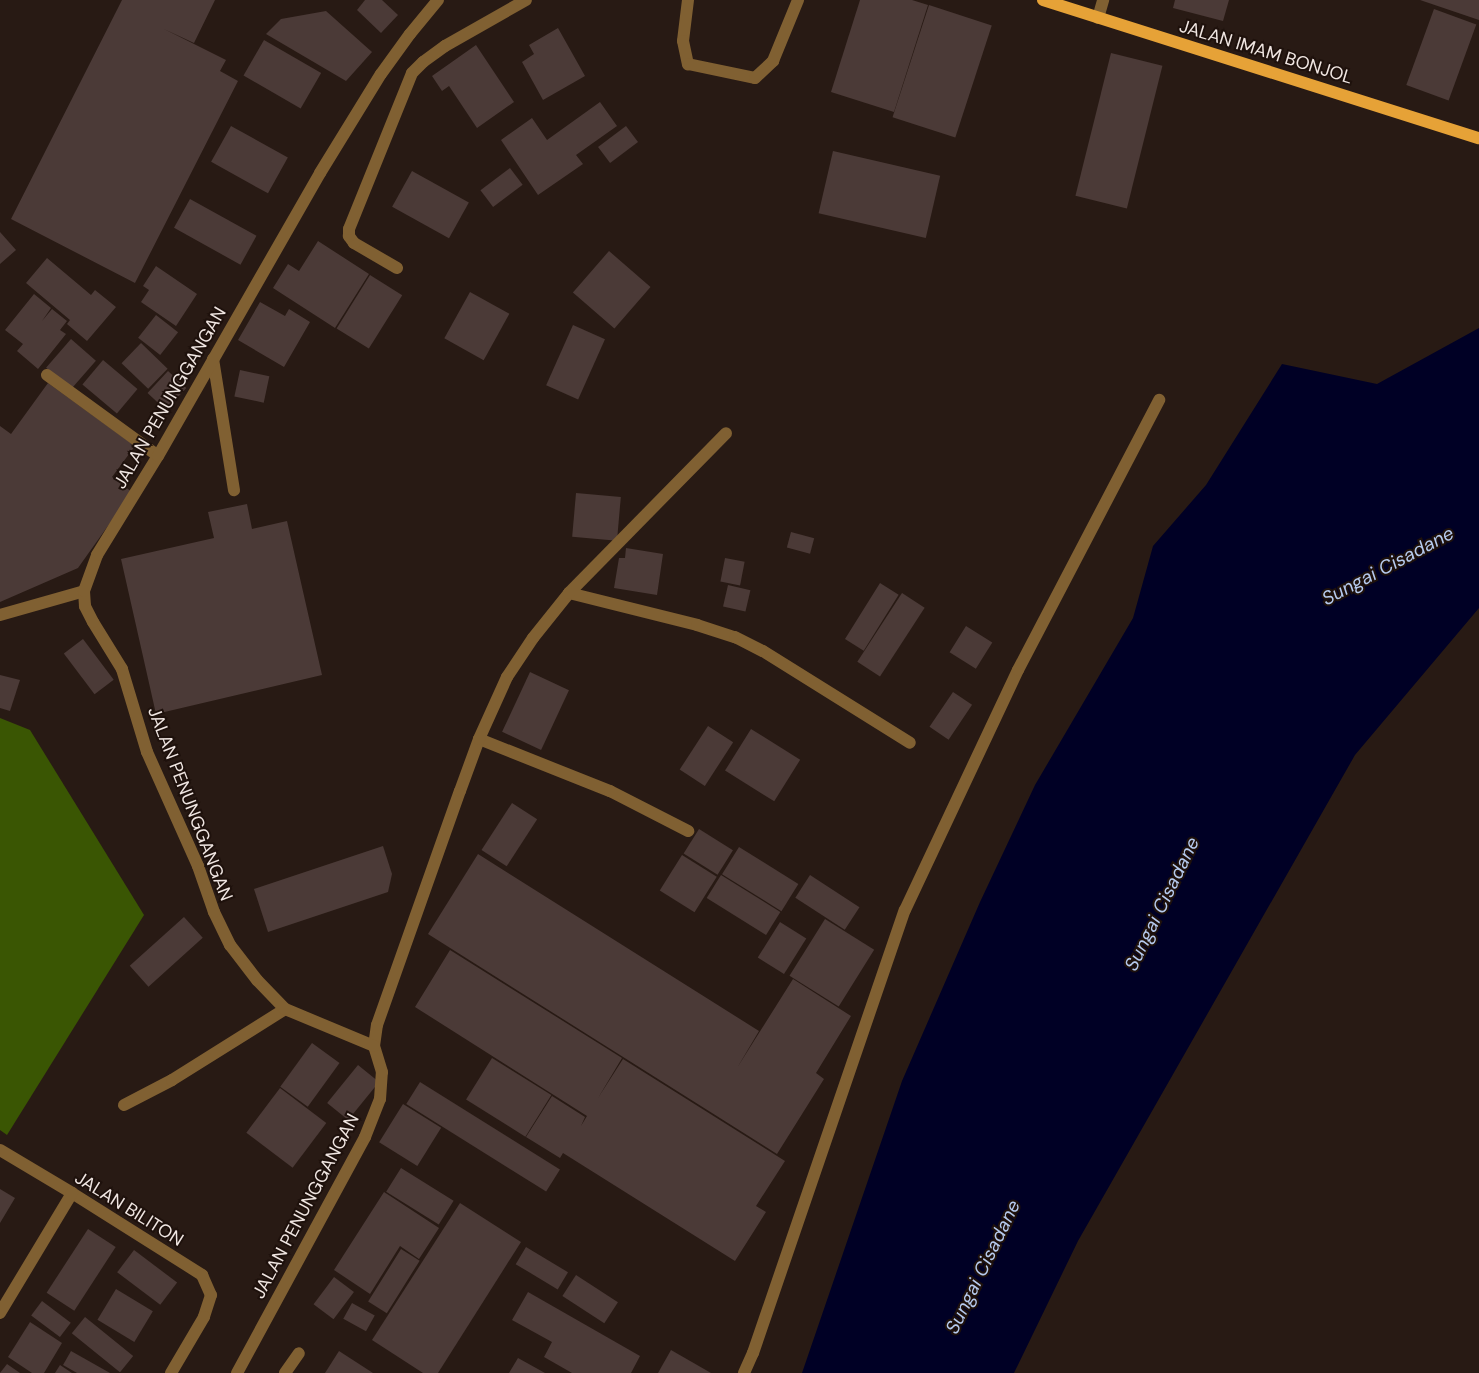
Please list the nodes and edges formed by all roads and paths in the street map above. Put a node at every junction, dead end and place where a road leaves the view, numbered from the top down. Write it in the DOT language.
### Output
graph roads {
  1 [pos="438,0"];
  2 [pos="526,0"];
  3 [pos="688,0"];
  4 [pos="798,0"];
  5 [pos="1042,0"];
  6 [pos="1103,0"];
  7 [pos="1098,18"];
  8 [pos="1479,138"];
  9 [pos="397,268"];
  10 [pos="214,359"];
  11 [pos="46,375"];
  12 [pos="1159,400"];
  13 [pos="726,433"];
  14 [pos="158,456"];
  15 [pos="234,490"];
  16 [pos="84,591"];
  17 [pos="569,593"];
  18 [pos="0,615"];
  19 [pos="479,738"];
  20 [pos="910,743"];
  21 [pos="688,831"];
  22 [pos="285,1009"];
  23 [pos="374,1046"];
  24 [pos="124,1105"];
  25 [pos="0,1150"];
  26 [pos="72,1193"];
  27 [pos="0,1313"];
  28 [pos="299,1353"];
  29 [pos="171,1373"];
  30 [pos="237,1373"];
  31 [pos="285,1373"];
  32 [pos="744,1373"];
  1 -- 10 [label="street, JALAN PENUNGGANGAN"];
  2 -- 9 [label="street"];
  3 -- 4 [label="street"];
  5 -- 7 [label="main road, JALAN IMAM BONJOL"];
  6 -- 7 [label="street"];
  7 -- 8 [label="main road, JALAN IMAM BONJOL"];
  10 -- 14 [label="street, JALAN PENUNGGANGAN"];
  10 -- 15 [label="street"];
  11 -- 14 [label="street"];
  12 -- 32 [label="street"];
  13 -- 17 [label="street"];
  14 -- 16 [label="street, JALAN PENUNGGANGAN"];
  16 -- 18 [label="street"];
  16 -- 22 [label="street, JALAN PENUNGGANGAN"];
  17 -- 19 [label="street"];
  17 -- 20 [label="street"];
  19 -- 21 [label="street"];
  19 -- 23 [label="street"];
  22 -- 23 [label="street, JALAN PENUNGGANGAN"];
  22 -- 24 [label="street"];
  23 -- 30 [label="street, JALAN PENUNGGANGAN"];
  25 -- 26 [label="street, JALAN BILITON"];
  26 -- 27 [label="street"];
  26 -- 29 [label="street, JALAN BILITON"];
  28 -- 31 [label="street"];
}
